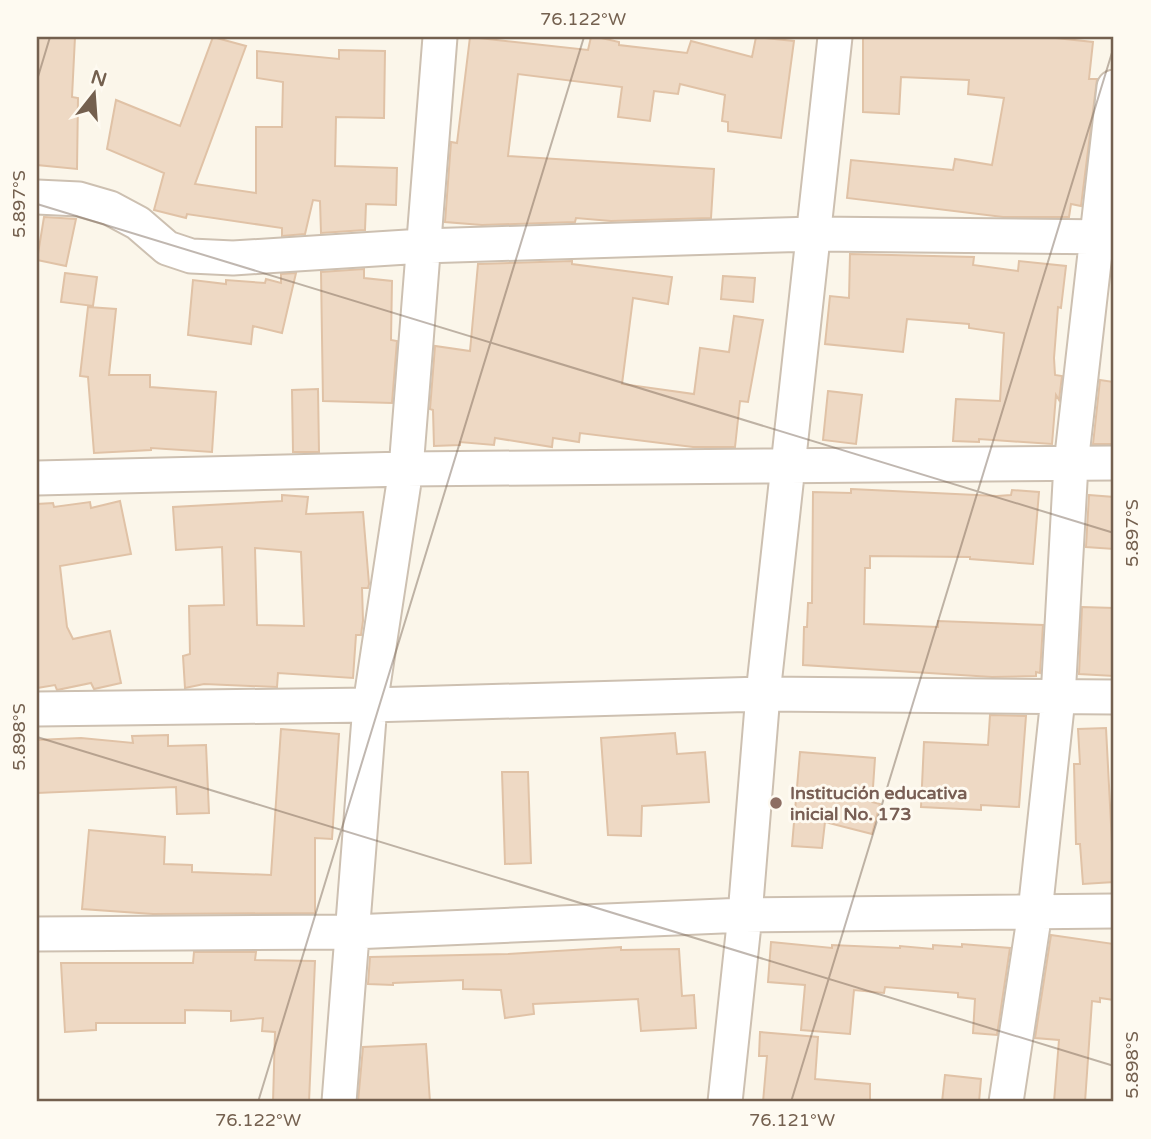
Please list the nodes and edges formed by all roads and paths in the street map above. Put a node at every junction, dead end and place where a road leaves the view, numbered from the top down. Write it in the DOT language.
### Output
graph roads {
  1 [pos="440,37"];
  2 [pos="835,37"];
  3 [pos="1114,87"];
  4 [pos="37,197"];
  5 [pos="814,234"];
  6 [pos="1105,237"];
  7 [pos="423,246"];
  8 [pos="1114,463"];
  9 [pos="1071,464"];
  10 [pos="789,465"];
  11 [pos="406,469"];
  12 [pos="37,478"];
  13 [pos="763,694"];
  14 [pos="1114,697"];
  15 [pos="1058,698"];
  16 [pos="370,705"];
  17 [pos="37,709"];
  18 [pos="1114,911"];
  19 [pos="1035,912"];
  20 [pos="745,915"];
  21 [pos="352,932"];
  22 [pos="37,934"];
  23 [pos="339,1102"];
  24 [pos="725,1102"];
  25 [pos="1006,1102"];
  1 -- 7 [label="street"];
  2 -- 5 [label="street"];
  3 -- 6 [label="street"];
  4 -- 7 [label="street"];
  5 -- 6 [label="street"];
  5 -- 7 [label="street"];
  5 -- 10 [label="street"];
  6 -- 9 [label="street"];
  7 -- 11 [label="street"];
  8 -- 9 [label="street"];
  9 -- 10 [label="street"];
  9 -- 15 [label="street"];
  10 -- 11 [label="street"];
  10 -- 13 [label="street"];
  11 -- 12 [label="street"];
  11 -- 16 [label="street"];
  13 -- 15 [label="street"];
  13 -- 16 [label="street"];
  13 -- 20 [label="street"];
  14 -- 15 [label="street"];
  15 -- 19 [label="street"];
  16 -- 17 [label="street"];
  16 -- 21 [label="street"];
  18 -- 19 [label="street"];
  19 -- 20 [label="street"];
  19 -- 25 [label="street"];
  20 -- 21 [label="street"];
  20 -- 24 [label="street"];
  21 -- 22 [label="street"];
  21 -- 23 [label="street"];
}
